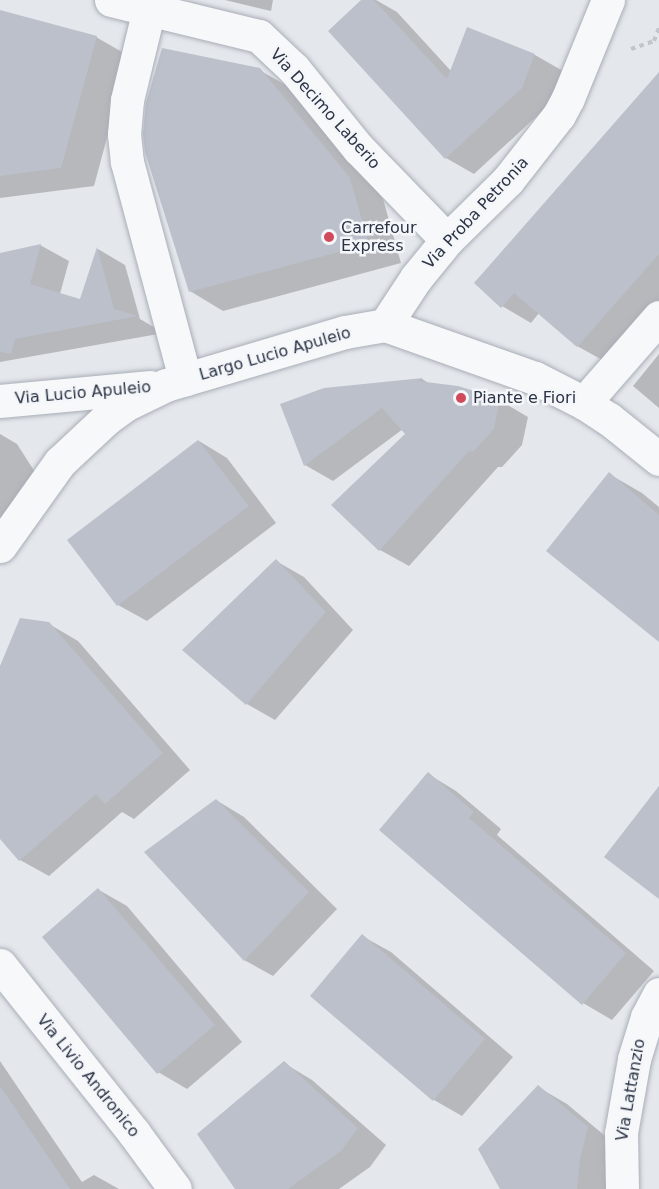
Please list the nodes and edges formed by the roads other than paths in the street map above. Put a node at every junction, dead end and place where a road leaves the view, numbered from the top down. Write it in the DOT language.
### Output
graph roads {
  1 [pos="111,0"];
  2 [pos="608,0"];
  3 [pos="149,9"];
  4 [pos="447,240"];
  5 [pos="659,317"];
  6 [pos="385,325"];
  7 [pos="176,382"];
  8 [pos="0,401"];
  9 [pos="584,403"];
  10 [pos="659,459"];
  11 [pos="0,546"];
  12 [pos="0,965"];
  13 [pos="659,994"];
  14 [pos="175,1189"];
  15 [pos="622,1189"];
  1 -- 3 [label="street, Via Decimo Laberio"];
  2 -- 4 [label="street, Via Proba Petronia"];
  3 -- 4 [label="street, Via Decimo Laberio"];
  3 -- 7 [label="street"];
  4 -- 6 [label="street, Via Proba Petronia"];
  5 -- 9 [label="street"];
  6 -- 7 [label="street, Largo Lucio Apuleio"];
  6 -- 9 [label="street"];
  7 -- 8 [label="street, Via Lucio Apuleio"];
  7 -- 11 [label="street"];
  9 -- 10 [label="street"];
  12 -- 14 [label="street, Via Livio Andronico"];
  13 -- 15 [label="street, Via Lattanzio"];
}
